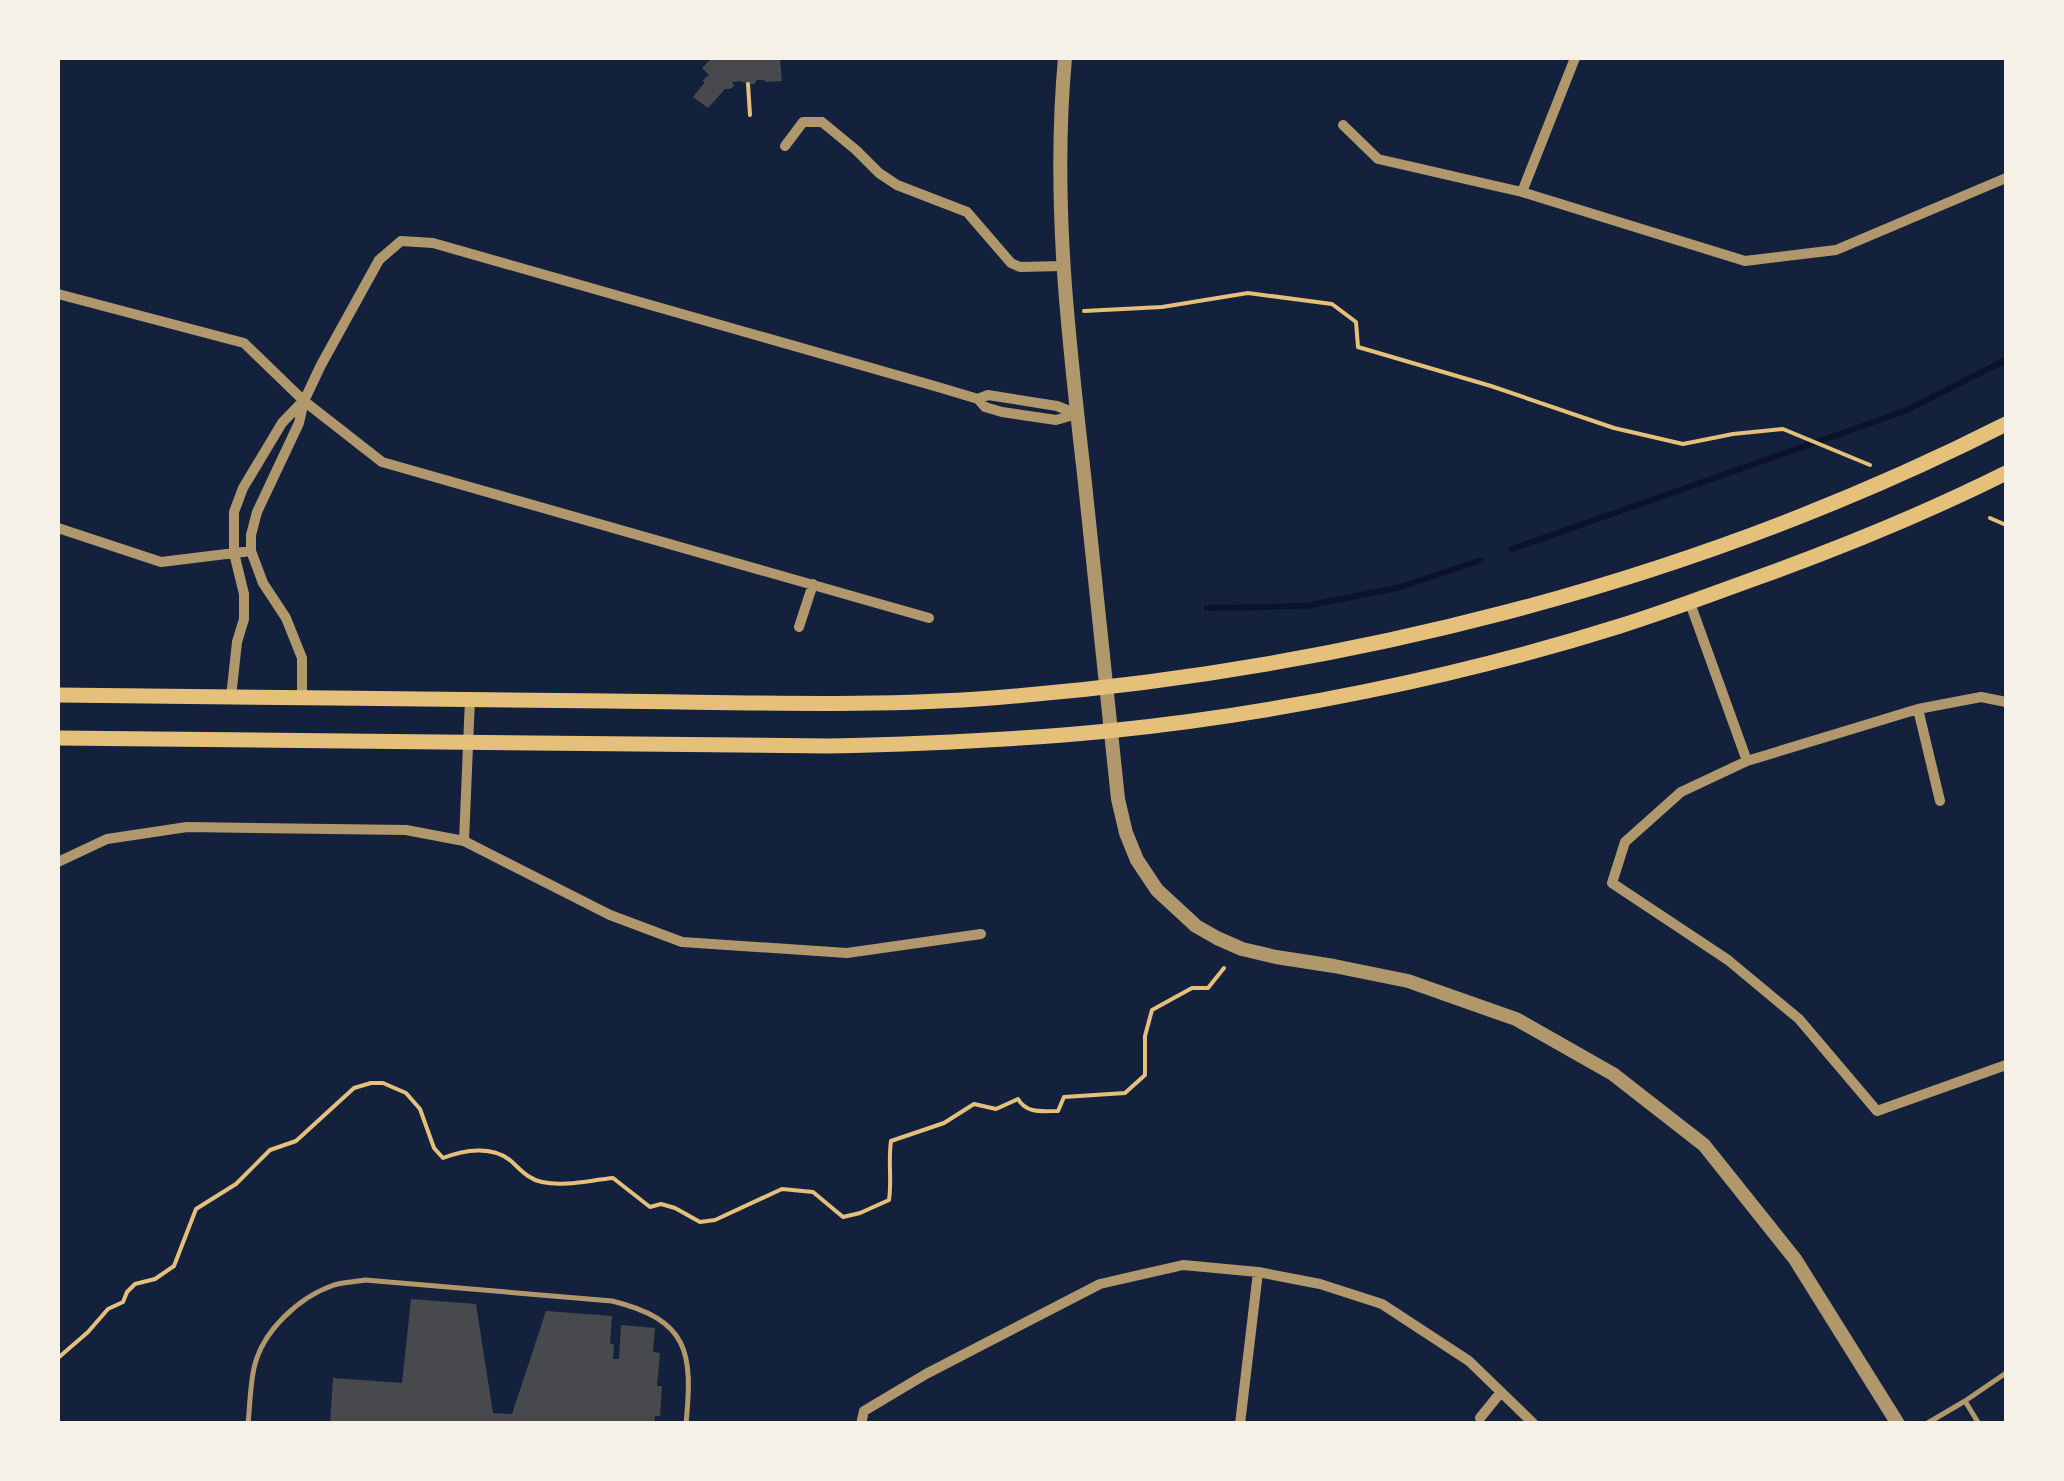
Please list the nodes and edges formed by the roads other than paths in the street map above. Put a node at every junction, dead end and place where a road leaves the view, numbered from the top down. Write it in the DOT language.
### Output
graph roads {
  1 [pos="1065,58"];
  2 [pos="1575,58"];
  3 [pos="1343,125"];
  4 [pos="785,146"];
  5 [pos="2006,178"];
  6 [pos="1522,192"];
  7 [pos="1062,266"];
  8 [pos="58,294"];
  9 [pos="304,400"];
  10 [pos="1077,414"];
  11 [pos="2006,424"];
  12 [pos="2006,473"];
  13 [pos="58,528"];
  14 [pos="251,551"];
  15 [pos="234,553"];
  16 [pos="813,584"];
  17 [pos="1690,603"];
  18 [pos="929,618"];
  19 [pos="798,627"];
  20 [pos="1107,686"];
  21 [pos="58,695"];
  22 [pos="231,697"];
  23 [pos="302,698"];
  24 [pos="470,700"];
  25 [pos="2006,702"];
  26 [pos="1918,708"];
  27 [pos="1111,730"];
  28 [pos="58,738"];
  29 [pos="468,744"];
  30 [pos="1747,762"];
  31 [pos="1940,802"];
  32 [pos="464,841"];
  33 [pos="58,862"];
  34 [pos="981,934"];
  35 [pos="2006,1066"];
  36 [pos="1258,1272"];
  37 [pos="2006,1373"];
  38 [pos="1502,1392"];
  39 [pos="1965,1401"];
  40 [pos="1480,1418"];
  41 [pos="248,1424"];
  42 [pos="686,1424"];
  43 [pos="861,1424"];
  44 [pos="1240,1424"];
  45 [pos="1534,1424"];
  46 [pos="1898,1424"];
  47 [pos="1926,1424"];
  48 [pos="1979,1424"];
  1 -- 7 [label="street"];
  2 -- 6 [label="street"];
  3 -- 6 [label="street"];
  4 -- 7 [label="street"];
  5 -- 6 [label="street"];
  7 -- 10 [label="street"];
  8 -- 9 [label="street"];
  9 -- 10 [label="street"];
  9 -- 14 [label="street"];
  9 -- 15 [label="street"];
  9 -- 16 [label="street"];
  10 -- 20 [label="street"];
  11 -- 20 [label="main road"];
  12 -- 17 [label="main road"];
  13 -- 15 [label="street"];
  14 -- 15 [label="street"];
  14 -- 23 [label="street"];
  15 -- 22 [label="street"];
  16 -- 18 [label="street"];
  16 -- 19 [label="street"];
  17 -- 27 [label="main road"];
  17 -- 30 [label="street"];
  20 -- 24 [label="main road"];
  20 -- 27 [label="street"];
  21 -- 22 [label="main road"];
  22 -- 23 [label="main road"];
  23 -- 24 [label="main road"];
  24 -- 29 [label="street"];
  25 -- 26 [label="street"];
  26 -- 30 [label="street"];
  26 -- 31 [label="street"];
  27 -- 29 [label="main road"];
  27 -- 46 [label="street"];
  28 -- 29 [label="main road"];
  29 -- 32 [label="street"];
  30 -- 35 [label="street"];
  32 -- 33 [label="street"];
  32 -- 34 [label="street"];
  36 -- 38 [label="street"];
  36 -- 43 [label="street"];
  36 -- 44 [label="street"];
  37 -- 39 [label="lane"];
  38 -- 40 [label="street"];
  38 -- 45 [label="street"];
  39 -- 47 [label="lane"];
  39 -- 48 [label="lane"];
  41 -- 42 [label="lane"];
}
